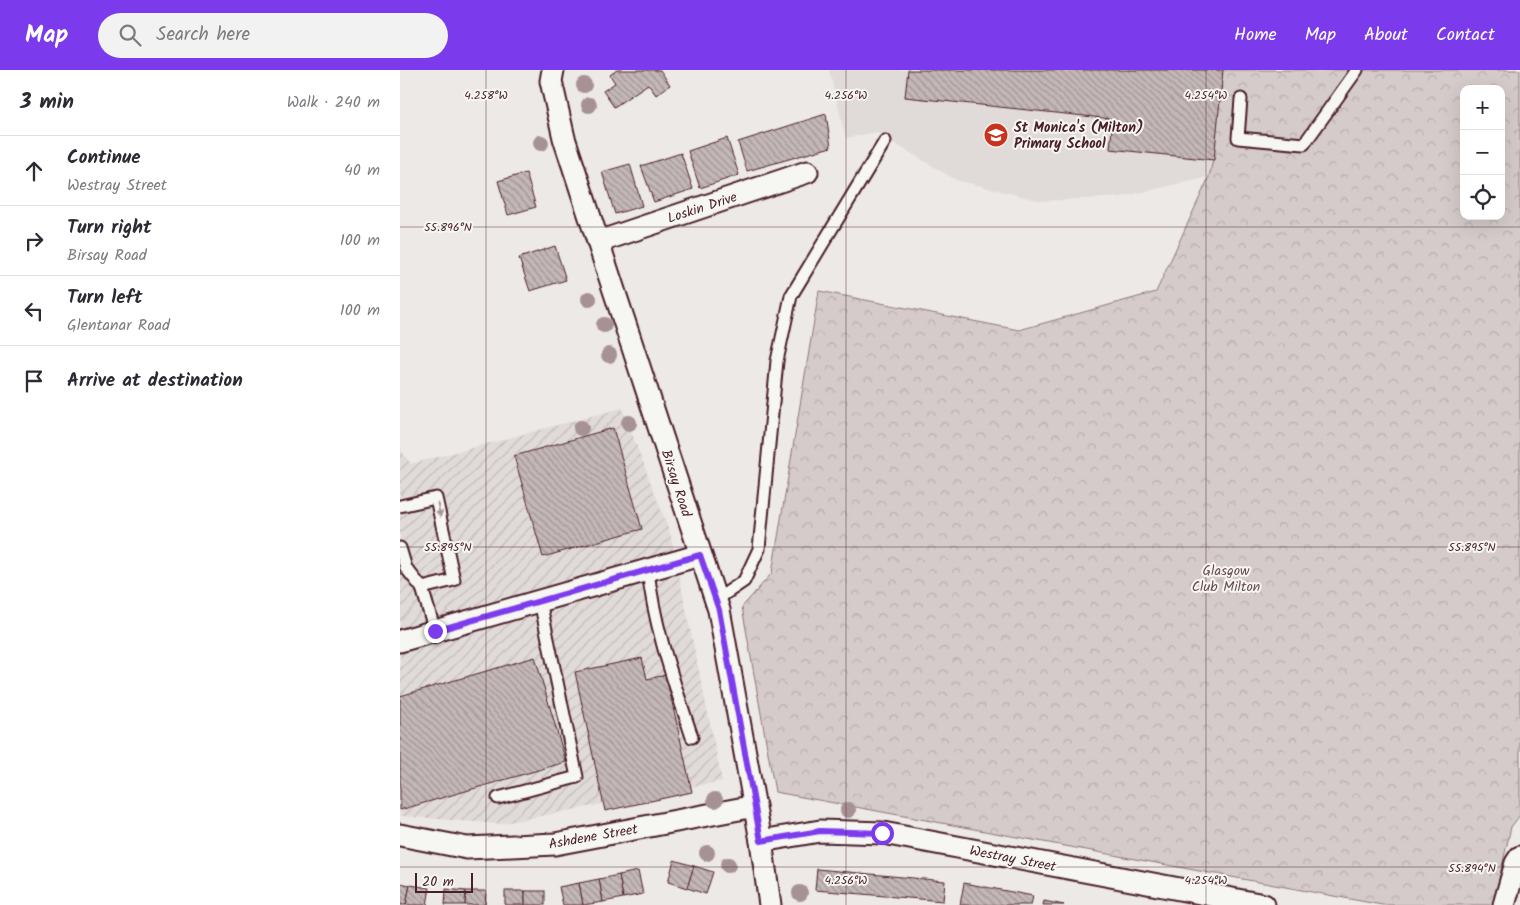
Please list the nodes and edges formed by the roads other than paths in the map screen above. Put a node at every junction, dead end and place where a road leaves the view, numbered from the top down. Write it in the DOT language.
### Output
graph roads {
  1 [pos="553,70"];
  2 [pos="1358,70"];
  3 [pos="1242,99"];
  4 [pos="885,141"];
  5 [pos="807,172"];
  6 [pos="598,242"];
  7 [pos="400,506"];
  8 [pos="400,548"];
  9 [pos="700,555"];
  10 [pos="648,570"];
  11 [pos="422,588"];
  12 [pos="716,600"];
  13 [pos="540,601"];
  14 [pos="435,631"];
  15 [pos="400,641"];
  16 [pos="692,737"];
  17 [pos="498,798"];
  18 [pos="755,806"];
  19 [pos="400,835"];
  20 [pos="761,841"];
  21 [pos="1520,856"];
  22 [pos="770,905"];
  23 [pos="1264,905"];
  24 [pos="1504,905"];
  1 -- 6 [label="street, Birsay Road"];
  2 -- 3 [label="lane"];
  4 -- 12 [label="lane"];
  5 -- 6 [label="street, Loskin Drive"];
  6 -- 9 [label="street, Birsay Road"];
  7 -- 11 [label="lane, one-way"];
  8 -- 11 [label="lane"];
  9 -- 10 [label="street"];
  9 -- 12 [label="street, Birsay Road"];
  10 -- 13 [label="street"];
  10 -- 16 [label="lane"];
  11 -- 14 [label="lane"];
  12 -- 18 [label="street, Birsay Road"];
  13 -- 14 [label="street"];
  13 -- 17 [label="lane"];
  14 -- 15 [label="street"];
  18 -- 19 [label="street, Ashdene Street"];
  18 -- 20 [label="street, Birsay Road"];
  20 -- 22 [label="street, Birsay Road"];
  20 -- 23 [label="street, Westray Street"];
  21 -- 24 [label="street"];
}
